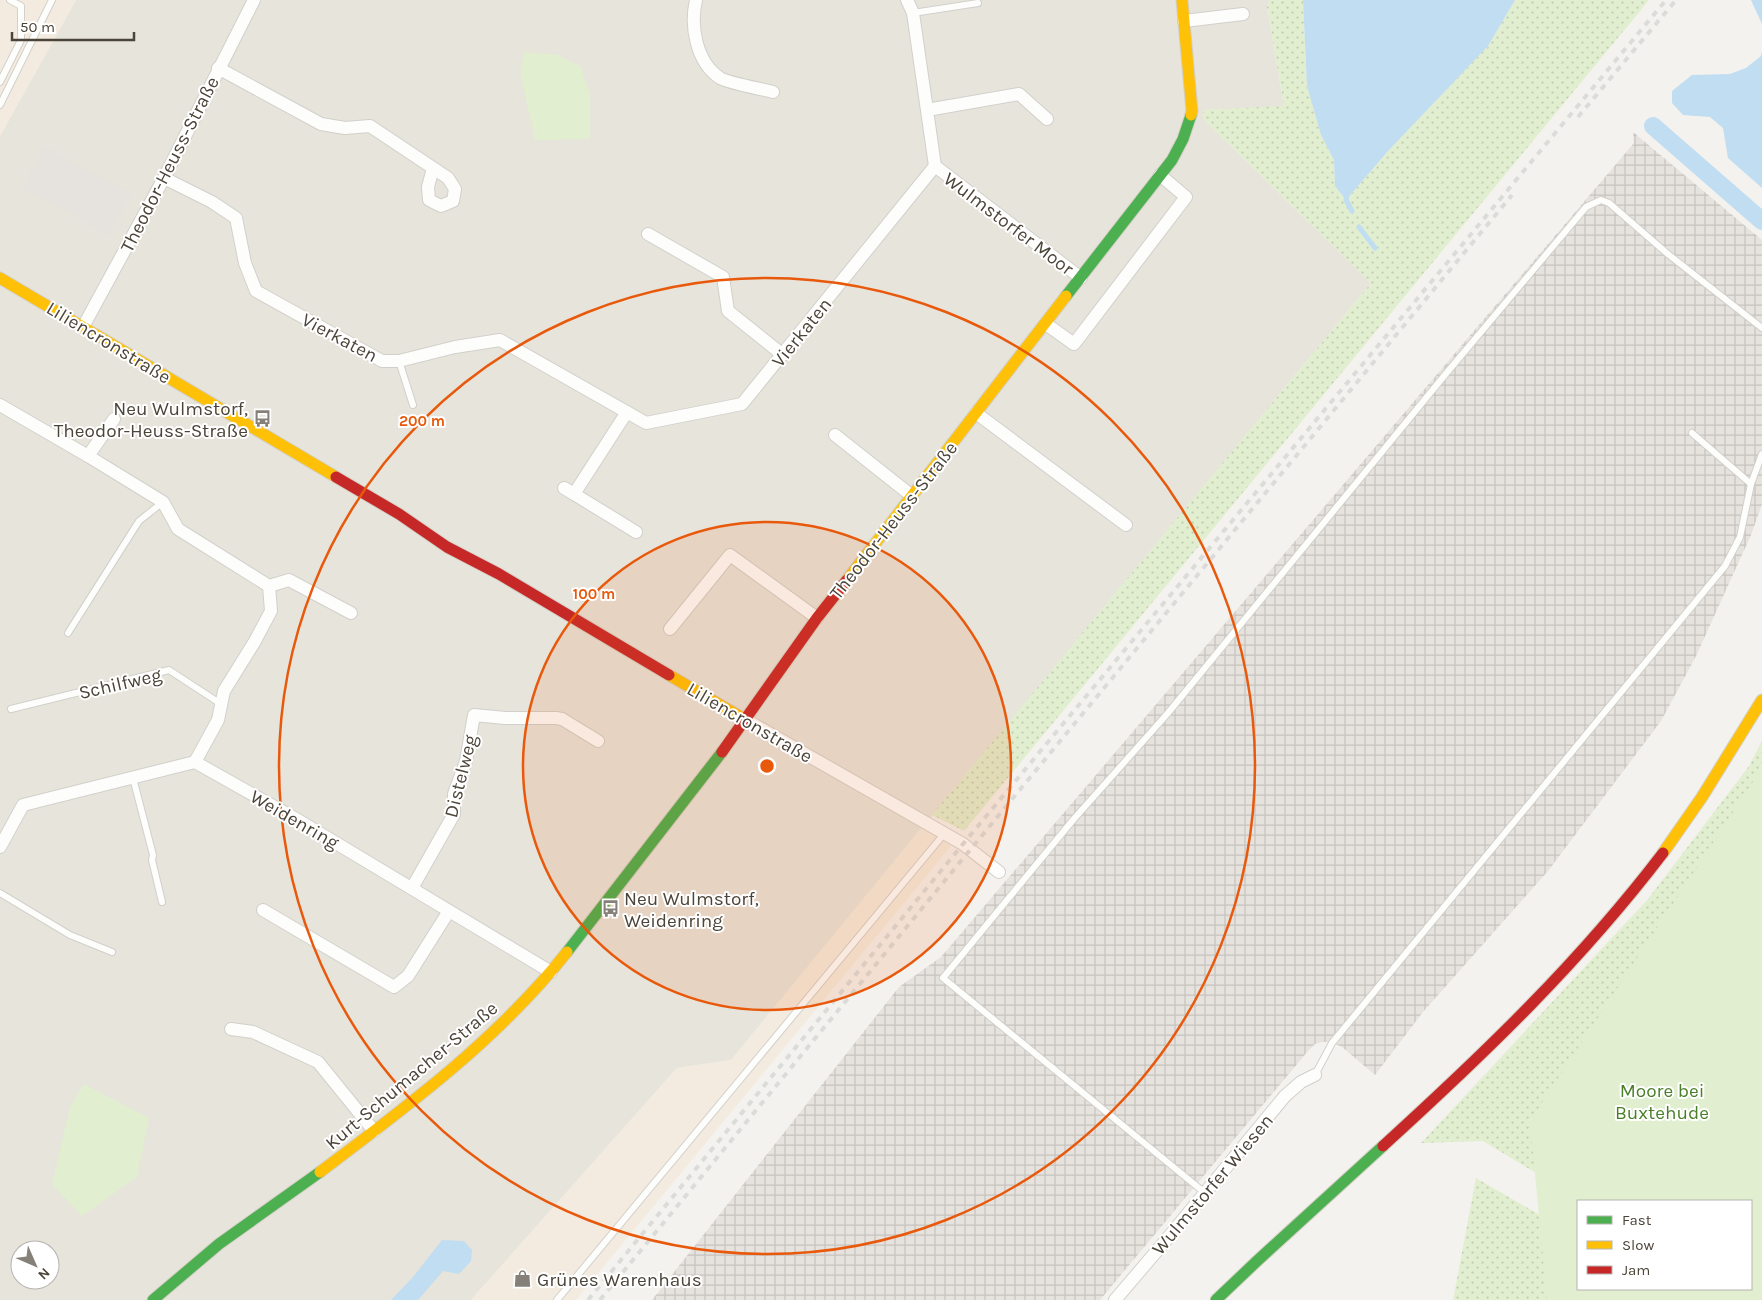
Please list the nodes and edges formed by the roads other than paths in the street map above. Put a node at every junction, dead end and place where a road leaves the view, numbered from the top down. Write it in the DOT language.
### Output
graph roads {
  1 [pos="10,0"];
  2 [pos="52,0"];
  3 [pos="254,0"];
  4 [pos="696,0"];
  5 [pos="907,0"];
  6 [pos="1182,0"];
  7 [pos="978,3"];
  8 [pos="914,13"];
  9 [pos="1243,14"];
  10 [pos="1184,21"];
  11 [pos="218,68"];
  12 [pos="0,82"];
  13 [pos="773,92"];
  14 [pos="0,106"];
  15 [pos="927,110"];
  16 [pos="1047,119"];
  17 [pos="935,166"];
  18 [pos="432,168"];
  19 [pos="1160,175"];
  20 [pos="164,178"];
  21 [pos="648,234"];
  22 [pos="0,278"];
  23 [pos="1081,278"];
  24 [pos="1046,324"];
  25 [pos="83,327"];
  26 [pos="1762,328"];
  27 [pos="783,354"];
  28 [pos="399,361"];
  29 [pos="0,405"];
  30 [pos="413,405"];
  31 [pos="627,412"];
  32 [pos="976,413"];
  33 [pos="114,419"];
  34 [pos="1692,433"];
  35 [pos="835,435"];
  36 [pos="1762,454"];
  37 [pos="88,456"];
  38 [pos="1751,484"];
  39 [pos="912,496"];
  40 [pos="162,502"];
  41 [pos="399,514"];
  42 [pos="1126,525"];
  43 [pos="636,532"];
  44 [pos="499,574"];
  45 [pos="269,586"];
  46 [pos="351,613"];
  47 [pos="817,618"];
  48 [pos="670,629"];
  49 [pos="68,633"];
  50 [pos="1762,700"];
  51 [pos="221,704"];
  52 [pos="11,710"];
  53 [pos="746,720"];
  54 [pos="598,741"];
  55 [pos="195,762"];
  56 [pos="133,778"];
  57 [pos="944,834"];
  58 [pos="0,847"];
  59 [pos="999,872"];
  60 [pos="412,888"];
  61 [pos="0,894"];
  62 [pos="162,902"];
  63 [pos="263,910"];
  64 [pos="449,910"];
  65 [pos="112,952"];
  66 [pos="551,972"];
  67 [pos="232,1029"];
  68 [pos="1315,1075"];
  69 [pos="374,1132"];
  70 [pos="1205,1193"];
  71 [pos="153,1300"];
  72 [pos="557,1300"];
  73 [pos="1115,1300"];
  74 [pos="1216,1300"];
  1 -- 12 [label="lane"];
  2 -- 14 [label="lane"];
  3 -- 11 [label="street, Theodor-Heuss-Straße"];
  4 -- 13 [label="street"];
  5 -- 8 [label="street, Wulmstorfer Moor"];
  6 -- 10 [label="street, Theodor-Heuss-Straße"];
  7 -- 8 [label="lane"];
  8 -- 15 [label="street, Wulmstorfer Moor"];
  9 -- 10 [label="street"];
  10 -- 19 [label="street, Theodor-Heuss-Straße"];
  11 -- 18 [label="street"];
  11 -- 20 [label="street, Theodor-Heuss-Straße"];
  15 -- 16 [label="street"];
  15 -- 17 [label="street, Wulmstorfer Moor"];
  17 -- 23 [label="street, Wulmstorfer Moor"];
  17 -- 27 [label="street, Vierkaten"];
  19 -- 23 [label="street, Theodor-Heuss-Straße"];
  19 -- 24 [label="street"];
  20 -- 25 [label="street, Theodor-Heuss-Straße"];
  20 -- 28 [label="street, Vierkaten"];
  21 -- 27 [label="street"];
  22 -- 25 [label="street, Liliencronstraße"];
  23 -- 24 [label="street, Theodor-Heuss-Straße"];
  24 -- 32 [label="street, Theodor-Heuss-Straße"];
  25 -- 41 [label="street, Liliencronstraße"];
  26 -- 70 [label="lane"];
  27 -- 31 [label="street, Vierkaten"];
  28 -- 30 [label="lane"];
  28 -- 31 [label="street, Vierkaten"];
  29 -- 37 [label="street"];
  31 -- 43 [label="street"];
  32 -- 39 [label="street, Theodor-Heuss-Straße"];
  32 -- 42 [label="street"];
  33 -- 37 [label="street"];
  34 -- 38 [label="lane"];
  35 -- 39 [label="street"];
  36 -- 38 [label="lane"];
  37 -- 40 [label="street"];
  38 -- 68 [label="lane"];
  39 -- 47 [label="street, Theodor-Heuss-Straße"];
  40 -- 45 [label="street"];
  40 -- 49 [label="lane"];
  41 -- 44 [label="street, Liliencronstraße"];
  41 -- 44 [label="street, Liliencronstraße"];
  44 -- 53 [label="street, Liliencronstraße"];
  45 -- 46 [label="street"];
  45 -- 51 [label="street"];
  47 -- 48 [label="street"];
  47 -- 53 [label="street, Theodor-Heuss-Straße"];
  50 -- 74 [label="street"];
  51 -- 52 [label="lane, Schilfweg"];
  51 -- 55 [label="street"];
  53 -- 57 [label="street, Liliencronstraße"];
  53 -- 66 [label="street, Kurt-Schumacher-Straße"];
  54 -- 60 [label="street, Distelweg"];
  55 -- 56 [label="street"];
  55 -- 60 [label="street, Weidenring"];
  56 -- 58 [label="street"];
  56 -- 62 [label="lane"];
  57 -- 59 [label="street, Liliencronstraße"];
  57 -- 72 [label="lane"];
  60 -- 64 [label="street, Weidenring"];
  61 -- 65 [label="lane"];
  63 -- 64 [label="street"];
  64 -- 66 [label="street, Weidenring"];
  66 -- 69 [label="street, Kurt-Schumacher-Straße"];
  67 -- 69 [label="street"];
  68 -- 70 [label="street, Wulmstorfer Wiesen"];
  69 -- 71 [label="street, Kurt-Schumacher-Straße"];
  70 -- 73 [label="street, Wulmstorfer Wiesen"];
}
